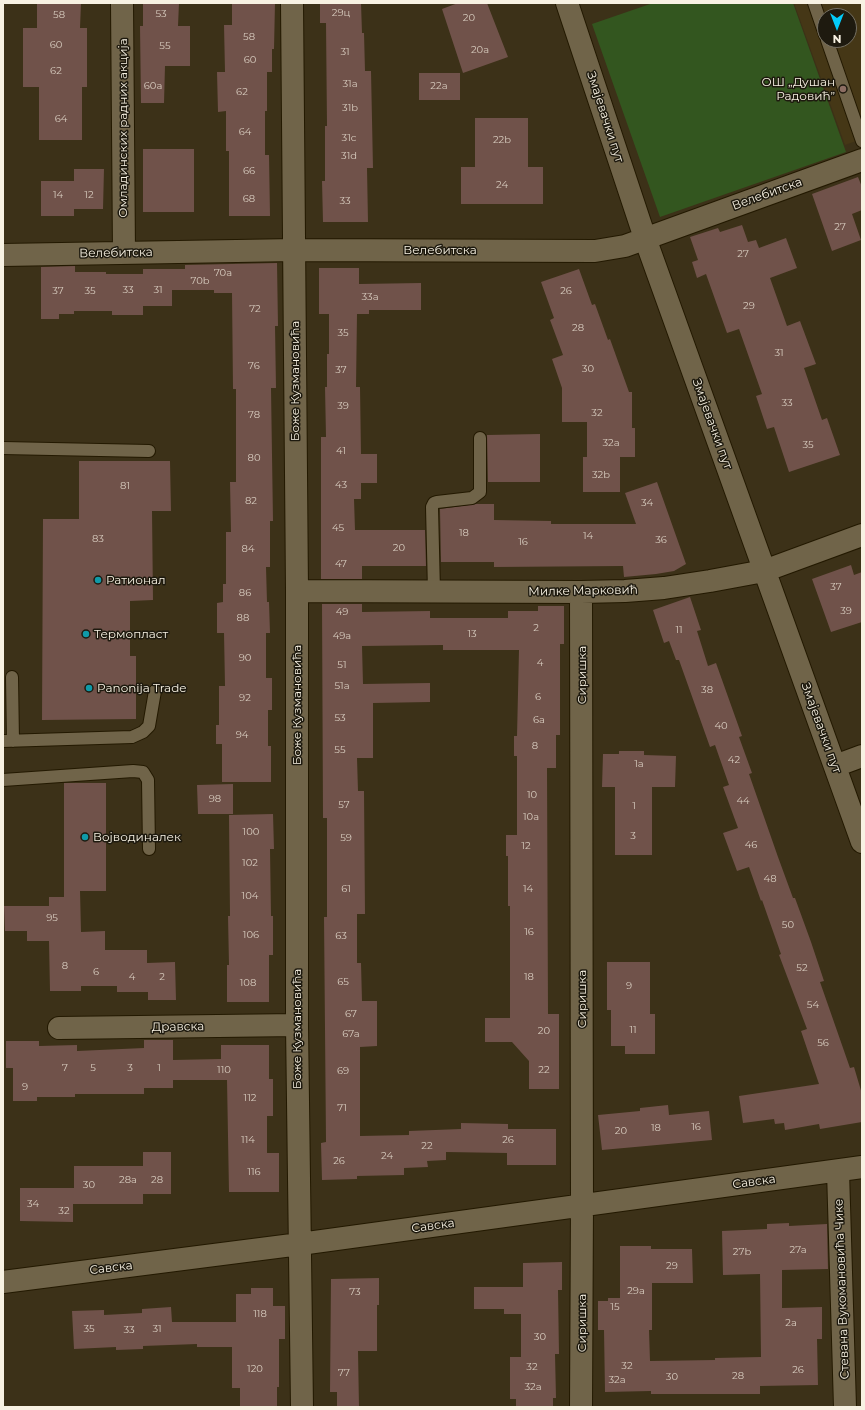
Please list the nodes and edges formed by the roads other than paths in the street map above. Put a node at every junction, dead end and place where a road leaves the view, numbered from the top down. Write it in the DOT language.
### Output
graph roads {
  1 [pos="122,3"];
  2 [pos="292,3"];
  3 [pos="567,3"];
  4 [pos="830,48"];
  5 [pos="862,141"];
  6 [pos="862,160"];
  7 [pos="646,238"];
  8 [pos="295,250"];
  9 [pos="124,252"];
  10 [pos="3,255"];
  11 [pos="480,438"];
  12 [pos="3,448"];
  13 [pos="149,451"];
  14 [pos="862,535"];
  15 [pos="764,571"];
  16 [pos="297,591"];
  17 [pos="434,592"];
  18 [pos="582,592"];
  19 [pos="12,677"];
  20 [pos="155,691"];
  21 [pos="8,741"];
  22 [pos="862,756"];
  23 [pos="835,766"];
  24 [pos="3,780"];
  25 [pos="862,842"];
  26 [pos="149,849"];
  27 [pos="297,1025"];
  28 [pos="58,1028"];
  29 [pos="862,1167"];
  30 [pos="838,1171"];
  31 [pos="582,1205"];
  32 [pos="300,1244"];
  33 [pos="3,1282"];
  34 [pos="302,1407"];
  35 [pos="581,1407"];
  36 [pos="845,1407"];
  1 -- 9 [label="street, Омладинских радних акција"];
  2 -- 8 [label="street, Боже Кузмановића"];
  3 -- 7 [label="street, Змајевачки пут"];
  4 -- 5 [label="lane"];
  6 -- 7 [label="street, Велебитска"];
  7 -- 8 [label="street, Велебитска"];
  7 -- 15 [label="street, Змајевачки пут"];
  8 -- 9 [label="street, Велебитска"];
  8 -- 16 [label="street, Боже Кузмановића"];
  9 -- 10 [label="street, Велебитска"];
  11 -- 17 [label="lane"];
  12 -- 13 [label="lane"];
  14 -- 15 [label="street, Милке Марковић"];
  15 -- 18 [label="street, Милке Марковић"];
  15 -- 23 [label="street, Змајевачки пут"];
  16 -- 17 [label="street, Милке Марковић"];
  16 -- 27 [label="street, Боже Кузмановића"];
  17 -- 18 [label="street, Милке Марковић"];
  18 -- 31 [label="street, Сиришка"];
  19 -- 21 [label="lane"];
  20 -- 21 [label="lane"];
  22 -- 23 [label="street"];
  23 -- 25 [label="street, Змајевачки пут"];
  24 -- 26 [label="lane"];
  27 -- 28 [label="street, Дравска"];
  27 -- 32 [label="street, Боже Кузмановића"];
  29 -- 30 [label="street, Савска"];
  30 -- 31 [label="street, Савска"];
  30 -- 36 [label="street, Стевана Вукомановића Чике"];
  31 -- 32 [label="street, Савска"];
  31 -- 35 [label="street, Сиришка"];
  32 -- 33 [label="street, Савска"];
  32 -- 34 [label="street, Боже Кузмановића"];
}
